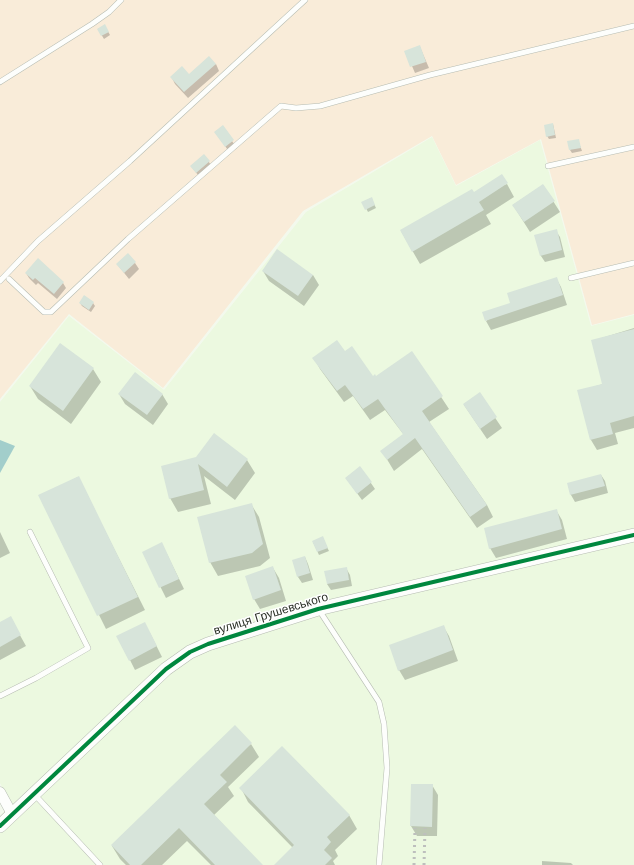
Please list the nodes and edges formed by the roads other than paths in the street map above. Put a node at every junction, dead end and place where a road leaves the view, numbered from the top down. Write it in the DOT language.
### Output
graph roads {
  1 [pos="121,0"];
  2 [pos="305,0"];
  3 [pos="634,26"];
  4 [pos="0,82"];
  5 [pos="634,147"];
  6 [pos="548,166"];
  7 [pos="634,263"];
  8 [pos="570,278"];
  9 [pos="9,279"];
  10 [pos="0,281"];
  11 [pos="30,532"];
  12 [pos="634,535"];
  13 [pos="318,609"];
  14 [pos="0,696"];
  15 [pos="0,792"];
  16 [pos="34,794"];
  17 [pos="12,814"];
  18 [pos="0,826"];
  19 [pos="100,865"];
  20 [pos="379,865"];
  1 -- 4 [label="lane"];
  2 -- 10 [label="lane"];
  3 -- 9 [label="lane"];
  5 -- 6 [label="lane"];
  7 -- 8 [label="lane"];
  11 -- 14 [label="lane"];
  12 -- 13 [label="street, вулиця Грушевського"];
  13 -- 16 [label="street, вулиця Грушевського"];
  13 -- 20 [label="lane"];
  15 -- 17 [label="street"];
  16 -- 17 [label="street, вулиця Грушевського"];
  16 -- 19 [label="lane"];
  17 -- 18 [label="street, вулиця Грушевського"];
}
